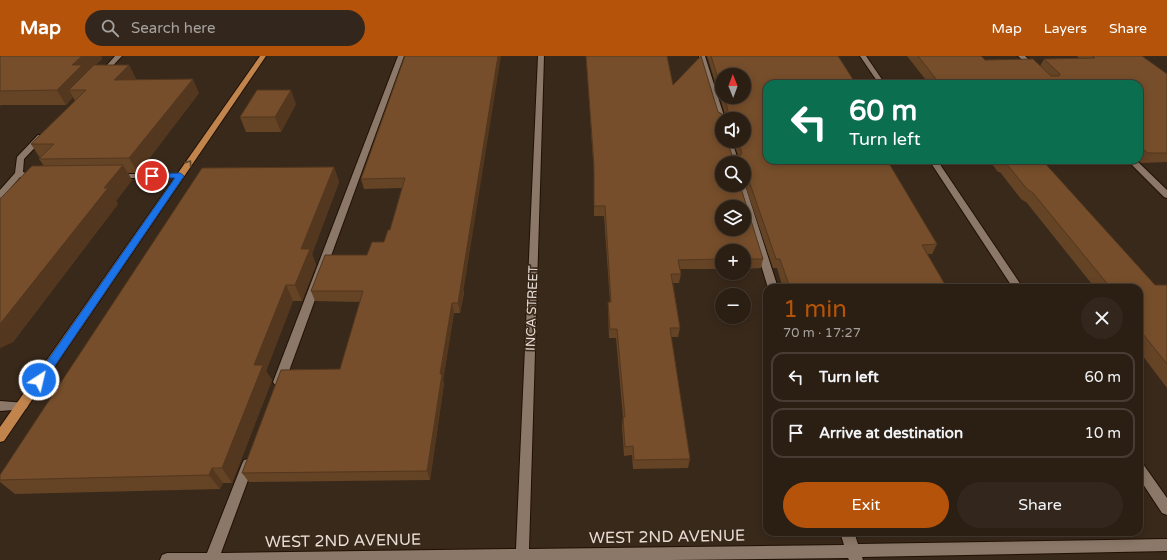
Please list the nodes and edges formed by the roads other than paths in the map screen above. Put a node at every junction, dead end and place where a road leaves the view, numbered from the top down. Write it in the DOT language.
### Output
graph roads {
  1 [pos="119,56"];
  2 [pos="263,56"];
  3 [pos="401,56"];
  4 [pos="541,56"];
  5 [pos="702,56"];
  6 [pos="863,56"];
  7 [pos="1021,56"];
  8 [pos="97,79"];
  9 [pos="879,80"];
  10 [pos="1047,80"];
  11 [pos="719,112"];
  12 [pos="48,130"];
  13 [pos="936,164"];
  14 [pos="1135,164"];
  15 [pos="19,173"];
  16 [pos="107,176"];
  17 [pos="180,176"];
  18 [pos="45,177"];
  19 [pos="744,192"];
  20 [pos="1167,194"];
  21 [pos="0,195"];
  22 [pos="772,284"];
  23 [pos="1015,284"];
  24 [pos="275,392"];
  25 [pos="0,406"];
  26 [pos="22,406"];
  27 [pos="0,437"];
  28 [pos="252,452"];
  29 [pos="1143,474"];
  30 [pos="1167,510"];
  31 [pos="848,536"];
  32 [pos="1167,545"];
  33 [pos="854,556"];
  34 [pos="522,557"];
  35 [pos="167,560"];
  36 [pos="212,560"];
  1 -- 8 [label="street"];
  17 -- 2 [label="main road, one-way"];
  3 -- 24 [label="street"];
  4 -- 34 [label="street, INCA STREET"];
  5 -- 11 [label="street"];
  6 -- 9 [label="street"];
  7 -- 10 [label="street"];
  12 -- 15 [label="street"];
  13 -- 23 [label="street"];
  14 -- 20 [label="street"];
  15 -- 18 [label="street"];
  15 -- 21 [label="street"];
  16 -- 17 [label="street"];
  17 -- 26 [label="main road"];
  19 -- 22 [label="street"];
  25 -- 26 [label="street"];
  26 -- 27 [label="main road"];
  28 -- 36 [label="street"];
  29 -- 30 [label="street"];
  31 -- 33 [label="street"];
  32 -- 33 [label="street, WEST 2ND AVENUE"];
  33 -- 34 [label="street, WEST 2ND AVENUE"];
  34 -- 36 [label="street, WEST 2ND AVENUE"];
  35 -- 36 [label="street, WEST 2ND AVENUE"];
}
